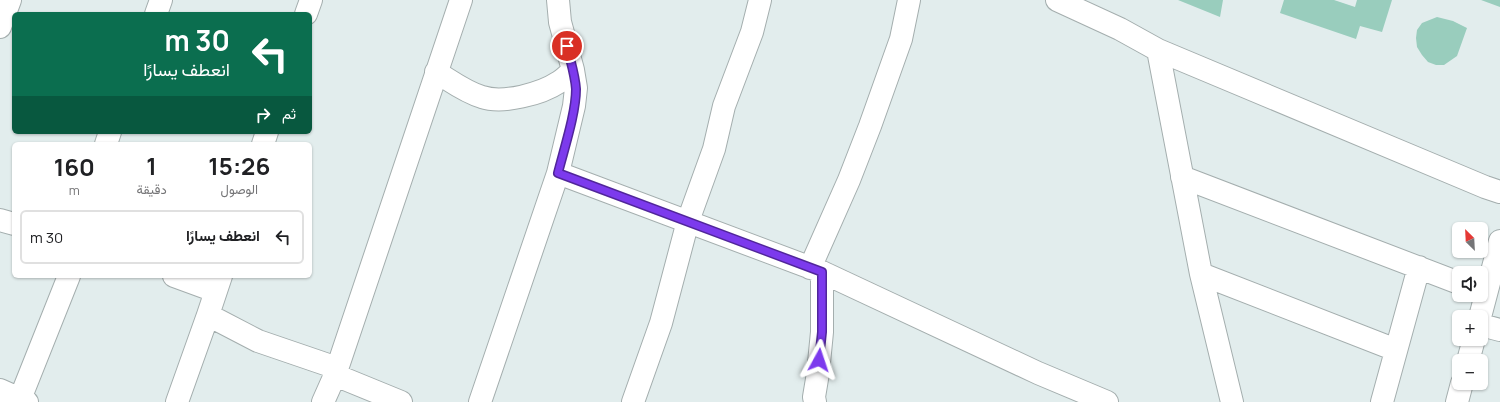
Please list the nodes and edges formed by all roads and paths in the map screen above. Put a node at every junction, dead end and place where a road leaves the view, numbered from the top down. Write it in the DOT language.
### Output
graph roads {
  1 [pos="10,0"];
  2 [pos="162,0"];
  3 [pos="311,0"];
  4 [pos="461,0"];
  5 [pos="558,0"];
  6 [pos="760,0"];
  7 [pos="909,0"];
  8 [pos="1057,0"];
  9 [pos="157,12"];
  10 [pos="307,12"];
  11 [pos="0,27"];
  12 [pos="1158,50"];
  13 [pos="573,70"];
  14 [pos="436,72"];
  15 [pos="558,173"];
  16 [pos="1182,177"];
  17 [pos="1500,192"];
  18 [pos="0,220"];
  19 [pos="688,221"];
  20 [pos="12,223"];
  21 [pos="1500,241"];
  22 [pos="1419,267"];
  23 [pos="816,270"];
  24 [pos="1201,274"];
  25 [pos="68,278"];
  26 [pos="187,278"];
  27 [pos="1488,279"];
  28 [pos="1452,280"];
  29 [pos="218,283"];
  30 [pos="208,315"];
  31 [pos="1488,327"];
  32 [pos="1500,330"];
  33 [pos="1396,350"];
  34 [pos="336,372"];
  35 [pos="0,390"];
  36 [pos="1460,390"];
  37 [pos="1064,393"];
  38 [pos="23,401"];
  39 [pos="177,402"];
  40 [pos="324,402"];
  41 [pos="401,402"];
  42 [pos="480,402"];
  43 [pos="633,402"];
  44 [pos="815,402"];
  45 [pos="1107,402"];
  46 [pos="1232,402"];
  47 [pos="1382,402"];
  48 [pos="1457,402"];
  1 -- 11 [label="street"];
  2 -- 9 [label="street"];
  3 -- 10 [label="street"];
  4 -- 14 [label="street"];
  5 -- 13 [label="street"];
  6 -- 19 [label="street"];
  7 -- 23 [label="street"];
  8 -- 12 [label="street"];
  12 -- 16 [label="street"];
  12 -- 17 [label="street"];
  13 -- 14 [label="street"];
  13 -- 15 [label="street"];
  14 -- 34 [label="street"];
  15 -- 19 [label="street"];
  15 -- 42 [label="street"];
  16 -- 22 [label="street"];
  16 -- 24 [label="street"];
  18 -- 20 [label="street"];
  19 -- 23 [label="street"];
  19 -- 43 [label="street"];
  21 -- 27 [label="street"];
  22 -- 28 [label="street"];
  22 -- 33 [label="street"];
  23 -- 37 [label="street"];
  23 -- 44 [label="street"];
  24 -- 33 [label="street"];
  24 -- 46 [label="street"];
  25 -- 38 [label="street"];
  26 -- 29 [label="street"];
  29 -- 30 [label="street"];
  30 -- 34 [label="street"];
  30 -- 39 [label="street"];
  31 -- 32 [label="street"];
  33 -- 47 [label="street"];
  34 -- 40 [label="street"];
  34 -- 41 [label="street"];
  35 -- 38 [label="street"];
  36 -- 48 [label="street"];
  37 -- 45 [label="street"];
}
